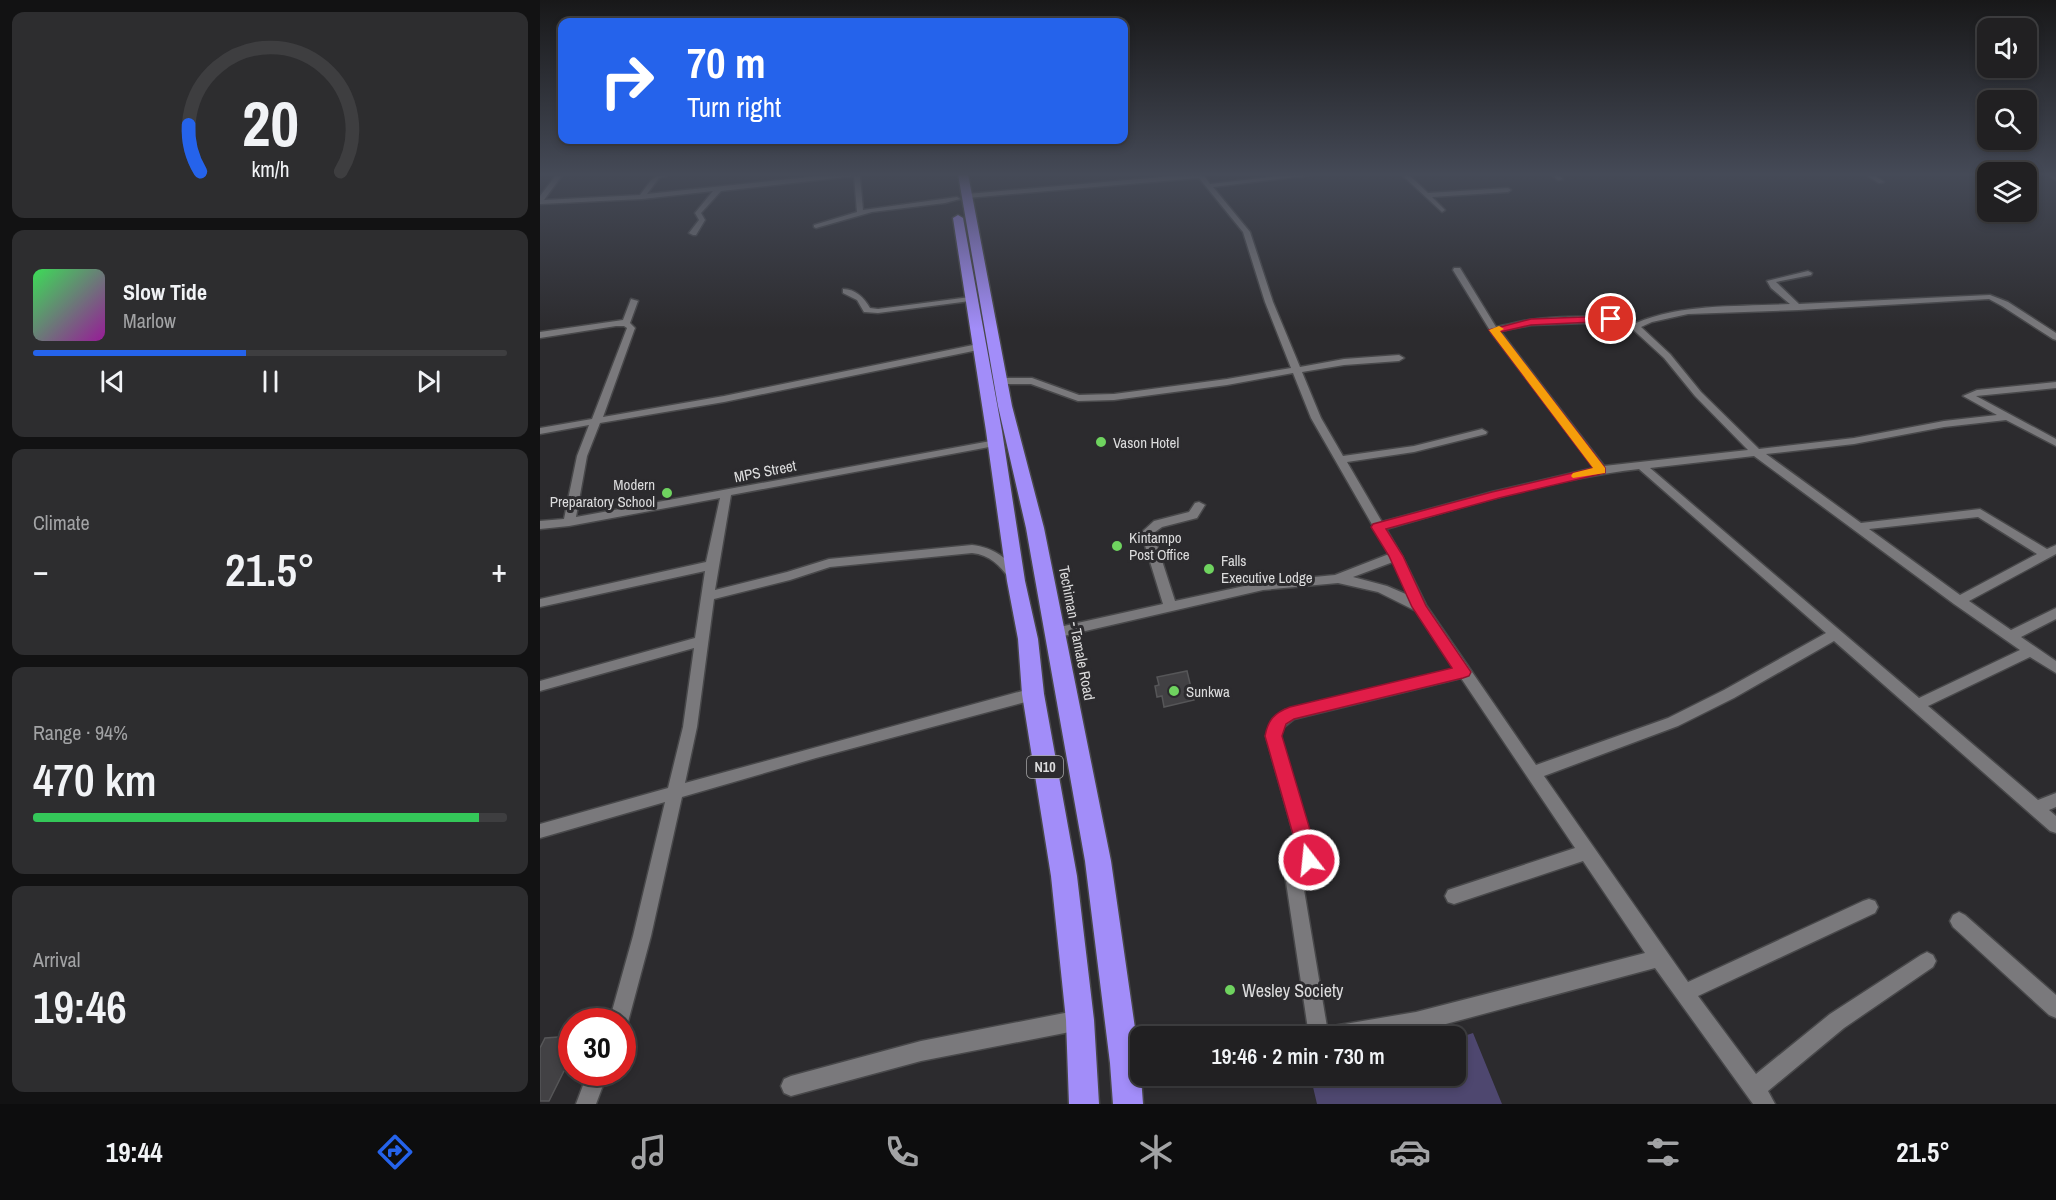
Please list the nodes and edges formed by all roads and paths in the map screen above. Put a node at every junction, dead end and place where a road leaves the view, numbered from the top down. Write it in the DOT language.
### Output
graph roads {
  1 [pos="698,226"];
  2 [pos="816,226"];
  3 [pos="820,226"];
  4 [pos="964,226"];
  5 [pos="970,226"];
  6 [pos="1241,226"];
  7 [pos="693,233"];
  8 [pos="1457,270"];
  9 [pos="1808,273"];
  10 [pos="846,291"];
  11 [pos="970,299"];
  12 [pos="634,301"];
  13 [pos="1799,308"];
  14 [pos="626,323"];
  15 [pos="1636,326"];
  16 [pos="1494,330"];
  17 [pos="540,335"];
  18 [pos="2056,337"];
  19 [pos="978,347"];
  20 [pos="1399,358"];
  21 [pos="1296,371"];
  22 [pos="1002,381"];
  23 [pos="2056,385"];
  24 [pos="2007,417"];
  25 [pos="596,421"];
  26 [pos="540,431"];
  27 [pos="1482,432"];
  28 [pos="996,443"];
  29 [pos="2056,443"];
  30 [pos="1755,451"];
  31 [pos="1339,460"];
  32 [pos="1641,465"];
  33 [pos="1601,470"];
  34 [pos="726,493"];
  35 [pos="1199,505"];
  36 [pos="569,522"];
  37 [pos="540,525"];
  38 [pos="1378,527"];
  39 [pos="1857,527"];
  40 [pos="2051,552"];
  41 [pos="1396,556"];
  42 [pos="712,565"];
  43 [pos="1337,579"];
  44 [pos="1016,580"];
  45 [pos="709,596"];
  46 [pos="1959,601"];
  47 [pos="540,603"];
  48 [pos="1170,606"];
  49 [pos="1419,607"];
  50 [pos="2056,613"];
  51 [pos="1055,633"];
  52 [pos="1835,634"];
  53 [pos="2009,637"];
  54 [pos="1028,639"];
  55 [pos="702,641"];
  56 [pos="2030,651"];
  57 [pos="2056,668"];
  58 [pos="1463,672"];
  59 [pos="540,686"];
  60 [pos="1033,694"];
  61 [pos="1917,705"];
  62 [pos="1533,773"];
  63 [pos="675,794"];
  64 [pos="2056,800"];
  65 [pos="2036,808"];
  66 [pos="2056,826"];
  67 [pos="540,831"];
  68 [pos="1587,852"];
  69 [pos="1454,896"];
  70 [pos="1869,907"];
  71 [pos="1959,921"];
  72 [pos="1659,958"];
  73 [pos="1927,961"];
  74 [pos="1684,993"];
  75 [pos="622,1008"];
  76 [pos="2056,1008"];
  77 [pos="1080,1020"];
  78 [pos="1317,1026"];
  79 [pos="1391,1026"];
  80 [pos="1130,1050"];
  81 [pos="1130,1083"];
  82 [pos="593,1086"];
  83 [pos="791,1086"];
  84 [pos="1760,1096"];
  85 [pos="586,1104"];
  86 [pos="1084,1104"];
  87 [pos="1128,1104"];
  1 -- 7 [label="street"];
  2 -- 3 [label="street"];
  4 -- 11 [label="highway, Techiman - Tamale Road / N10"];
  5 -- 22 [label="highway, Techiman - Tamale Road / N10"];
  6 -- 21 [label="street"];
  8 -- 16 [label="street"];
  9 -- 13 [label="street"];
  10 -- 11 [label="street"];
  11 -- 19 [label="highway, Techiman - Tamale Road / N10"];
  12 -- 14 [label="street"];
  13 -- 15 [label="street"];
  13 -- 18 [label="street"];
  14 -- 17 [label="street"];
  14 -- 25 [label="street"];
  15 -- 16 [label="street"];
  15 -- 30 [label="street"];
  16 -- 33 [label="street"];
  19 -- 25 [label="street"];
  19 -- 28 [label="highway, Techiman - Tamale Road / N10"];
  20 -- 21 [label="street"];
  21 -- 22 [label="street"];
  21 -- 31 [label="street"];
  22 -- 51 [label="highway, Techiman - Tamale Road / N10"];
  23 -- 24 [label="street"];
  24 -- 29 [label="street"];
  24 -- 30 [label="street"];
  25 -- 26 [label="street"];
  25 -- 36 [label="street"];
  27 -- 31 [label="street"];
  28 -- 34 [label="street, MPS Street"];
  28 -- 44 [label="highway, Techiman - Tamale Road / N10"];
  30 -- 32 [label="street"];
  30 -- 39 [label="street"];
  31 -- 38 [label="street"];
  32 -- 33 [label="street"];
  32 -- 52 [label="street"];
  33 -- 38 [label="street"];
  34 -- 36 [label="street, MPS Street"];
  34 -- 42 [label="street"];
  35 -- 48 [label="street"];
  36 -- 37 [label="street, MPS Street"];
  38 -- 41 [label="street"];
  39 -- 40 [label="street"];
  39 -- 46 [label="street"];
  40 -- 46 [label="street"];
  41 -- 43 [label="street"];
  41 -- 49 [label="street"];
  42 -- 45 [label="street"];
  42 -- 47 [label="street"];
  43 -- 48 [label="street"];
  43 -- 49 [label="street"];
  44 -- 45 [label="street"];
  44 -- 54 [label="highway, Techiman - Tamale Road / N10"];
  45 -- 55 [label="street"];
  46 -- 53 [label="street"];
  48 -- 51 [label="street"];
  49 -- 58 [label="street"];
  50 -- 53 [label="street"];
  51 -- 54 [label="highway"];
  51 -- 80 [label="highway, Techiman - Tamale Road / N10"];
  52 -- 61 [label="street"];
  52 -- 62 [label="street"];
  53 -- 56 [label="street"];
  54 -- 60 [label="highway, Techiman - Tamale Road / N10"];
  55 -- 59 [label="street"];
  55 -- 63 [label="street"];
  56 -- 57 [label="street"];
  56 -- 61 [label="street"];
  58 -- 62 [label="street"];
  58 -- 78 [label="street"];
  60 -- 63 [label="street"];
  60 -- 77 [label="highway, Techiman - Tamale Road / N10"];
  61 -- 65 [label="street"];
  62 -- 68 [label="street"];
  63 -- 67 [label="street"];
  63 -- 75 [label="street"];
  64 -- 65 [label="street"];
  65 -- 66 [label="street"];
  68 -- 69 [label="street"];
  68 -- 72 [label="street"];
  70 -- 74 [label="street"];
  71 -- 76 [label="street"];
  72 -- 74 [label="street"];
  72 -- 79 [label="street"];
  73 -- 84 [label="street"];
  74 -- 84 [label="street"];
  77 -- 83 [label="street"];
  77 -- 86 [label="highway, Techiman - Tamale Road / N10"];
  81 -- 87 [label="highway, Techiman - Tamale Road / N10"];
  82 -- 85 [label="street"];
}
